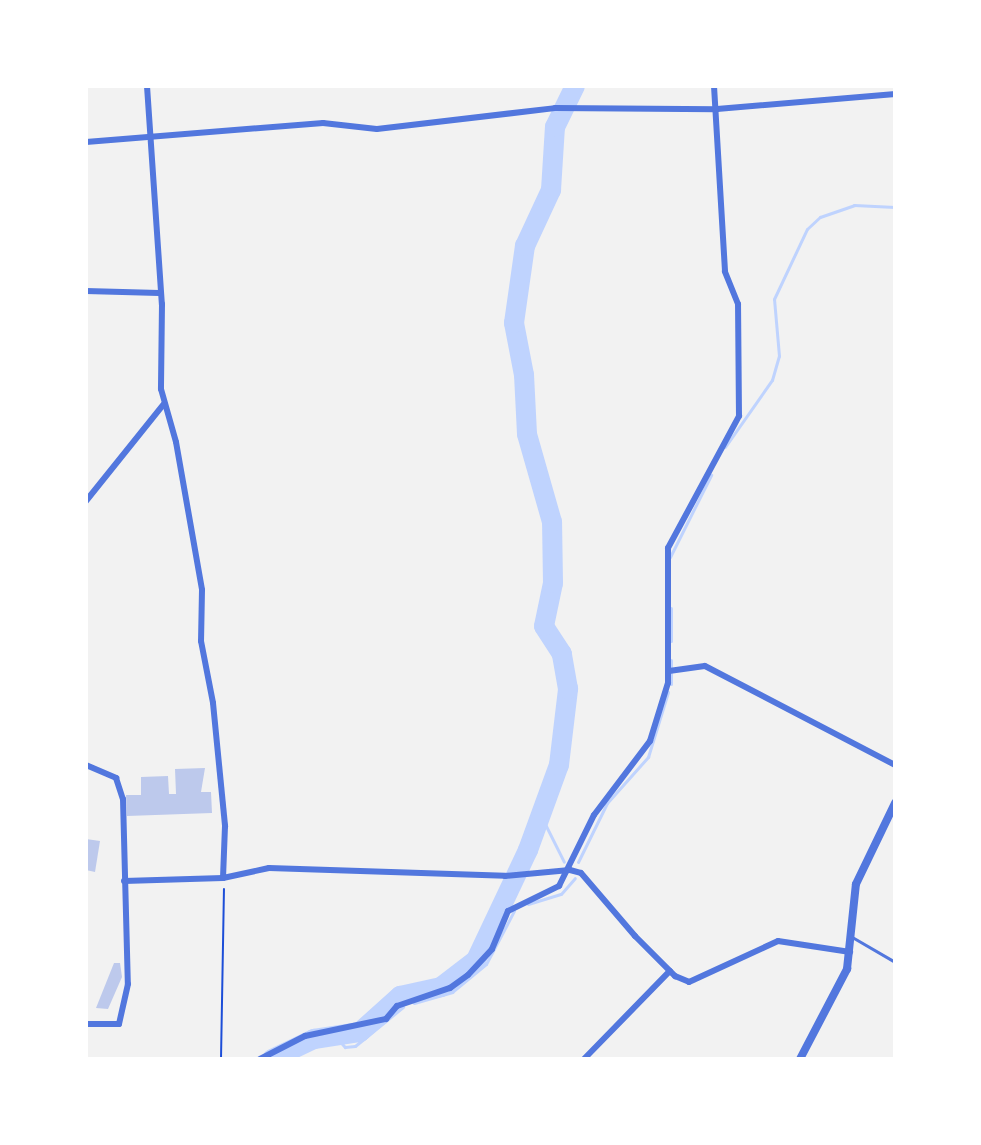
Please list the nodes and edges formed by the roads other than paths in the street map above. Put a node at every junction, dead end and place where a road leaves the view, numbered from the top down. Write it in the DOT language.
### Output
graph roads {
  1 [pos="147,86"];
  2 [pos="714,86"];
  3 [pos="895,94"];
  4 [pos="717,109"];
  5 [pos="146,136"];
  6 [pos="86,142"];
  7 [pos="86,291"];
  8 [pos="159,293"];
  9 [pos="163,405"];
  10 [pos="86,501"];
  11 [pos="671,670"];
  12 [pos="86,765"];
  13 [pos="895,765"];
  14 [pos="895,803"];
  15 [pos="570,870"];
  16 [pos="223,878"];
  17 [pos="124,881"];
  18 [pos="852,937"];
  19 [pos="850,952"];
  20 [pos="895,962"];
  21 [pos="670,971"];
  22 [pos="86,1024"];
  23 [pos="260,1059"];
  24 [pos="584,1059"];
  25 [pos="800,1059"];
  1 -- 5 [label="street"];
  2 -- 4 [label="street"];
  3 -- 4 [label="street"];
  4 -- 5 [label="street"];
  4 -- 11 [label="street"];
  5 -- 6 [label="street"];
  5 -- 8 [label="street"];
  7 -- 8 [label="street"];
  8 -- 9 [label="street"];
  9 -- 10 [label="street"];
  9 -- 16 [label="street"];
  11 -- 13 [label="street"];
  11 -- 15 [label="street"];
  12 -- 17 [label="street"];
  14 -- 18 [label="street"];
  15 -- 16 [label="street"];
  15 -- 21 [label="street"];
  15 -- 23 [label="street"];
  16 -- 17 [label="street"];
  17 -- 22 [label="street"];
  18 -- 19 [label="street"];
  18 -- 20 [label="lane"];
  19 -- 21 [label="street"];
  19 -- 25 [label="street"];
  21 -- 24 [label="street"];
}
